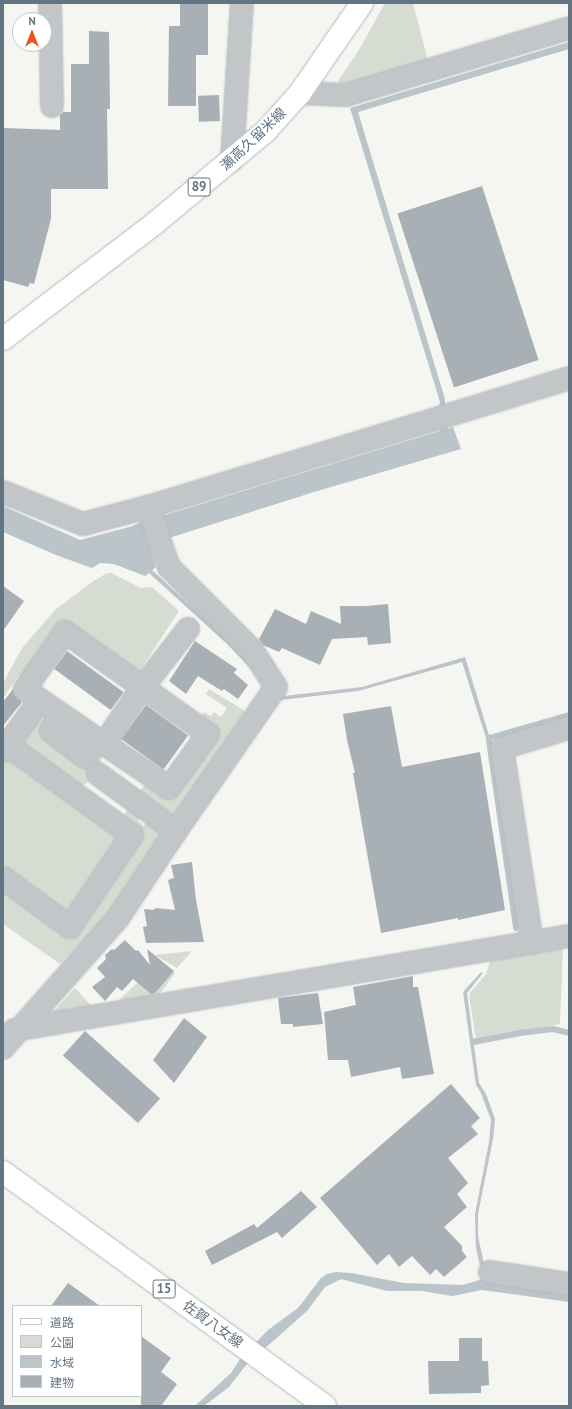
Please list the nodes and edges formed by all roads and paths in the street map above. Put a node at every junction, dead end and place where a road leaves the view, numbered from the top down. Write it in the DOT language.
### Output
graph roads {
  1 [pos="50,3"];
  2 [pos="242,3"];
  3 [pos="362,3"];
  4 [pos="569,28"];
  5 [pos="300,93"];
  6 [pos="52,106"];
  7 [pos="232,160"];
  8 [pos="3,339"];
  9 [pos="569,378"];
  10 [pos="3,492"];
  11 [pos="148,507"];
  12 [pos="188,629"];
  13 [pos="142,688"];
  14 [pos="40,700"];
  15 [pos="569,728"];
  16 [pos="105,745"];
  17 [pos="5,748"];
  18 [pos="146,772"];
  19 [pos="98,774"];
  20 [pos="130,797"];
  21 [pos="80,798"];
  22 [pos="114,822"];
  23 [pos="176,831"];
  24 [pos="3,878"];
  25 [pos="569,936"];
  26 [pos="532,943"];
  27 [pos="11,1031"];
  28 [pos="3,1048"];
  29 [pos="3,1172"];
  30 [pos="490,1272"];
  31 [pos="569,1284"];
  32 [pos="325,1406"];
  1 -- 6 [label="street"];
  2 -- 7 [label="street"];
  3 -- 5 [label="main road, 瀬高久留米線 / 89"];
  4 -- 5 [label="street"];
  5 -- 7 [label="main road, 瀬高久留米線 / 89"];
  7 -- 8 [label="main road, 瀬高久留米線 / 89"];
  9 -- 11 [label="street"];
  10 -- 11 [label="street"];
  11 -- 23 [label="street"];
  12 -- 13 [label="street"];
  13 -- 14 [label="street"];
  13 -- 16 [label="street"];
  13 -- 18 [label="street"];
  14 -- 16 [label="street"];
  14 -- 17 [label="street"];
  15 -- 26 [label="street"];
  16 -- 18 [label="street"];
  16 -- 19 [label="street"];
  17 -- 21 [label="street"];
  18 -- 20 [label="street"];
  19 -- 20 [label="street"];
  19 -- 21 [label="street"];
  20 -- 22 [label="street"];
  20 -- 23 [label="street"];
  21 -- 22 [label="street"];
  22 -- 24 [label="street"];
  23 -- 27 [label="street"];
  25 -- 26 [label="street"];
  26 -- 27 [label="street"];
  27 -- 28 [label="street"];
  29 -- 32 [label="main road, 佐賀八女線 / 15"];
  30 -- 31 [label="street"];
}
